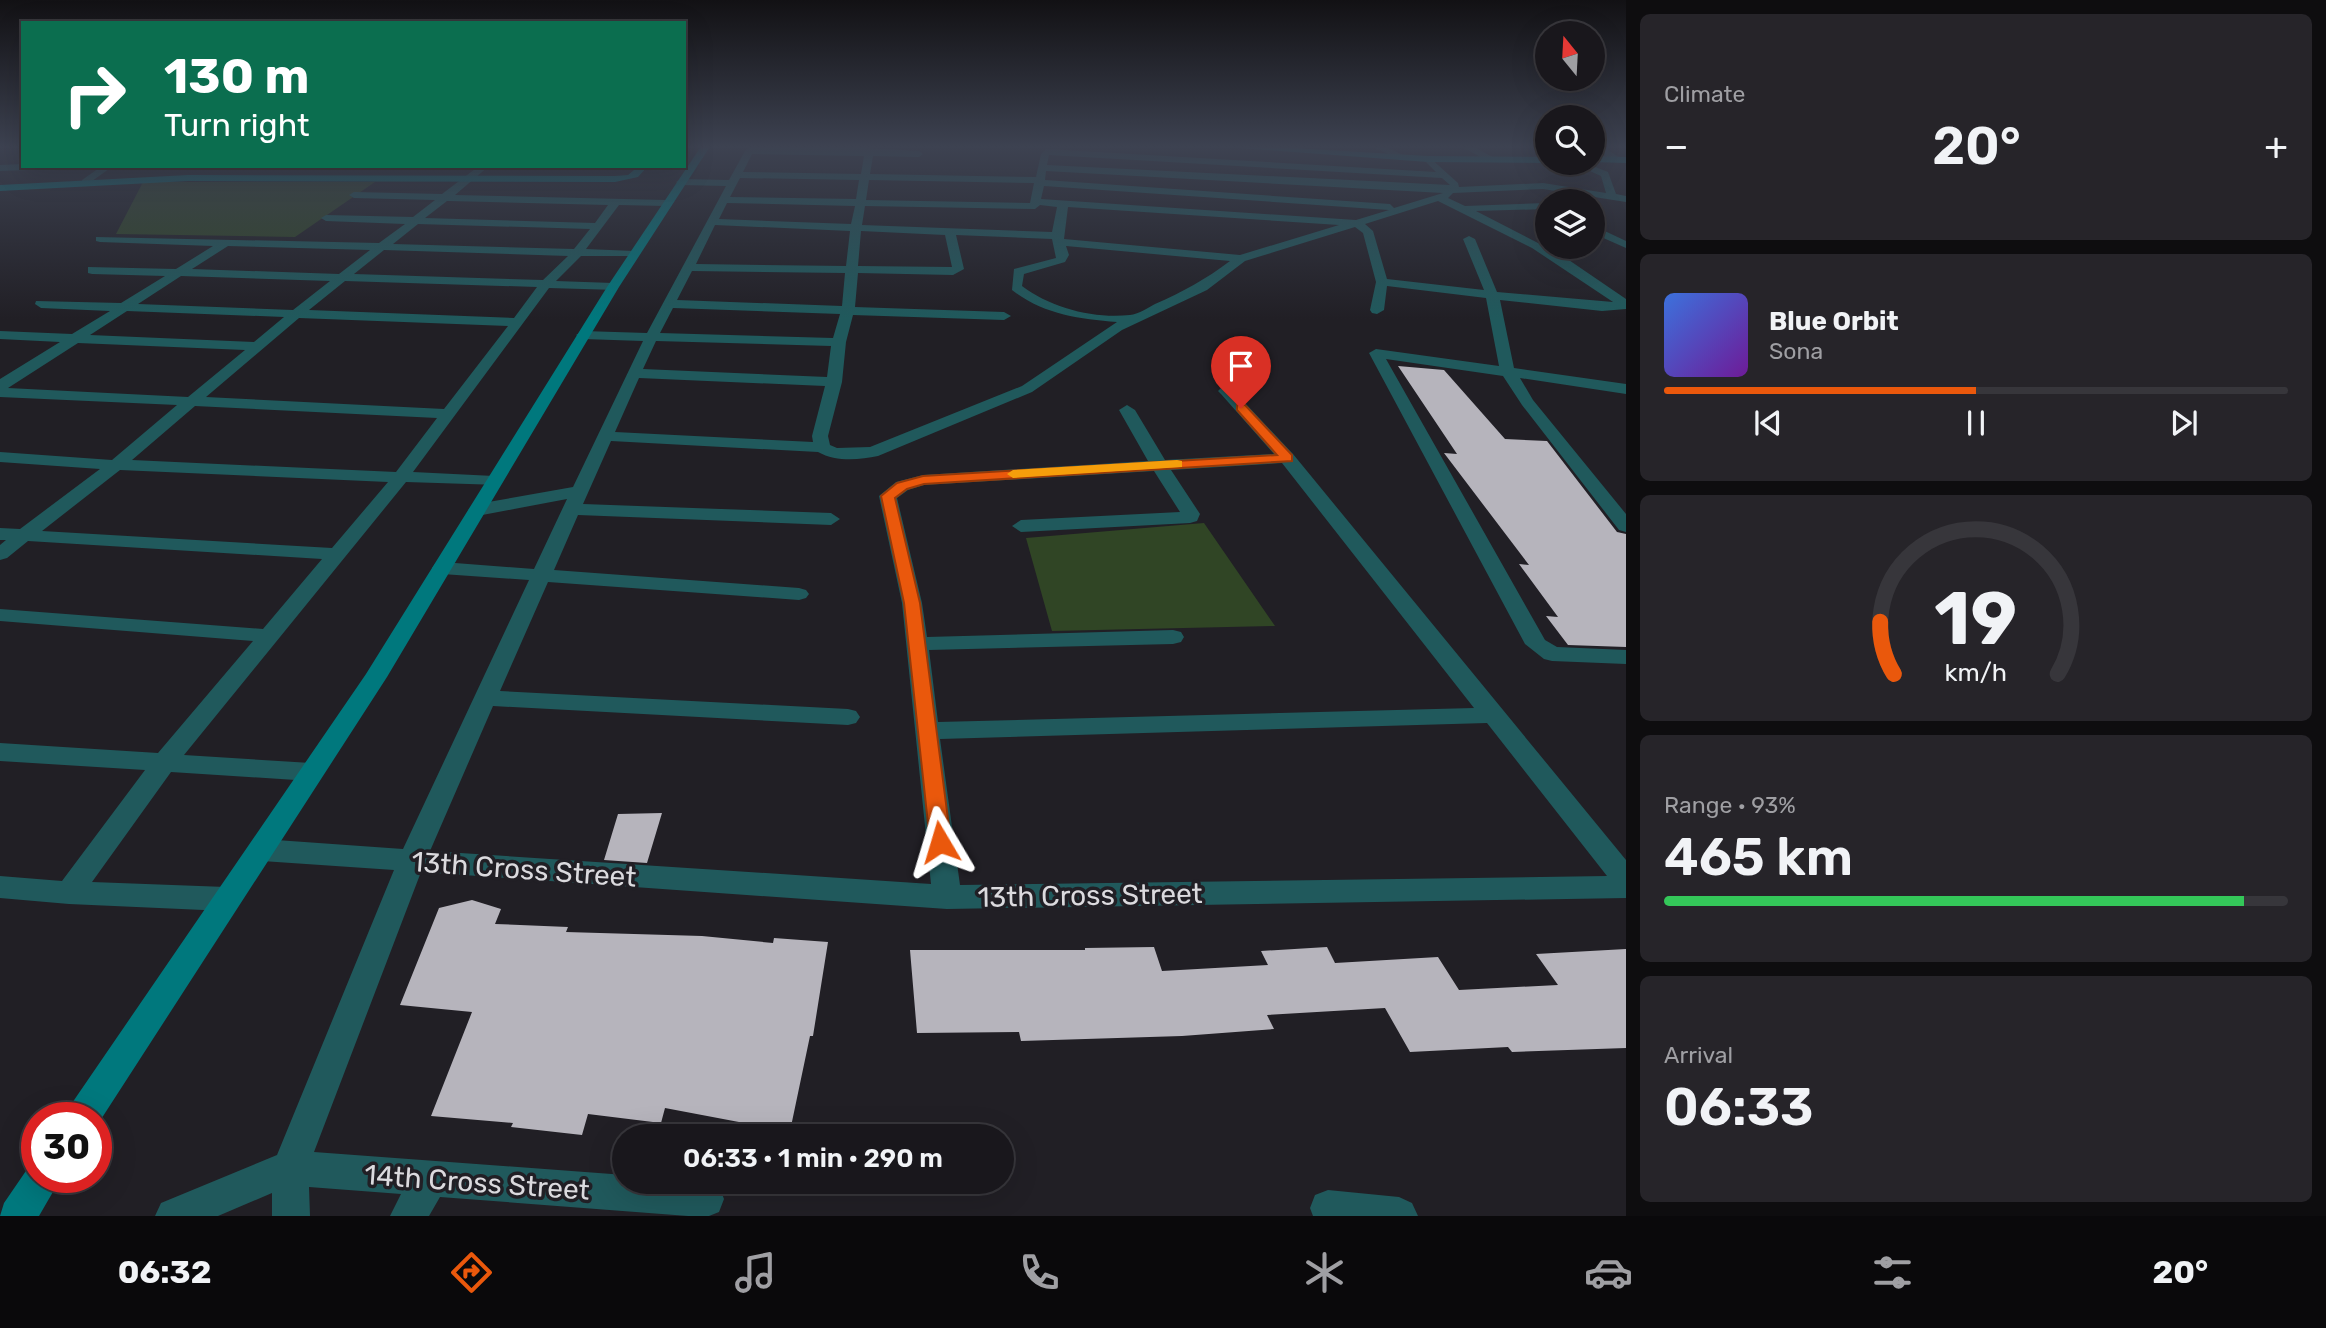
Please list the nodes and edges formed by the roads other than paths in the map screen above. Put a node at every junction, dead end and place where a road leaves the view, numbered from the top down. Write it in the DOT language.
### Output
graph roads {
  1 [pos="1063,204"];
  2 [pos="435,205"];
  3 [pos="614,205"];
  4 [pos="665,205"];
  5 [pos="722,205"];
  6 [pos="861,205"];
  7 [pos="956,205"];
  8 [pos="1035,205"];
  9 [pos="1075,205"];
  10 [pos="1235,205"];
  11 [pos="1353,205"];
  12 [pos="1412,205"];
  13 [pos="1459,205"];
  14 [pos="1535,206"];
  15 [pos="1402,208"];
  16 [pos="1463,208"];
  17 [pos="1236,215"];
  18 [pos="326,218"];
  19 [pos="1276,218"];
  20 [pos="415,220"];
  21 [pos="713,222"];
  22 [pos="1356,223"];
  23 [pos="598,226"];
  24 [pos="856,226"];
  25 [pos="949,230"];
  26 [pos="1605,230"];
  27 [pos="1626,230"];
  28 [pos="1605,235"];
  29 [pos="100,239"];
  30 [pos="1058,239"];
  31 [pos="1310,239"];
  32 [pos="1469,240"];
  33 [pos="225,243"];
  34 [pos="1626,245"];
  35 [pos="384,246"];
  36 [pos="578,252"];
  37 [pos="634,254"];
  38 [pos="1241,259"];
  39 [pos="688,267"];
  40 [pos="92,270"];
  41 [pos="852,270"];
  42 [pos="177,273"];
  43 [pos="343,278"];
  44 [pos="1381,282"];
  45 [pos="546,284"];
  46 [pos="612,287"];
  47 [pos="1492,294"];
  48 [pos="41,304"];
  49 [pos="669,304"];
  50 [pos="1625,305"];
  51 [pos="126,307"];
  52 [pos="848,309"];
  53 [pos="1377,310"];
  54 [pos="297,313"];
  55 [pos="1004,316"];
  56 [pos="1135,319"];
  57 [pos="517,322"];
  58 [pos="0,335"];
  59 [pos="583,335"];
  60 [pos="652,337"];
  61 [pos="76,338"];
  62 [pos="839,342"];
  63 [pos="256,346"];
  64 [pos="1507,370"];
  65 [pos="634,373"];
  66 [pos="834,382"];
  67 [pos="0,386"];
  68 [pos="1626,390"];
  69 [pos="1226,391"];
  70 [pos="0,392"];
  71 [pos="191,401"];
  72 [pos="1127,410"];
  73 [pos="448,414"];
  74 [pos="605,436"];
  75 [pos="822,447"];
  76 [pos="0,457"];
  77 [pos="1287,458"];
  78 [pos="116,465"];
  79 [pos="1159,465"];
  80 [pos="401,477"];
  81 [pos="494,481"];
  82 [pos="580,491"];
  83 [pos="572,509"];
  84 [pos="477,510"];
  85 [pos="831,519"];
  86 [pos="1021,526"];
  87 [pos="1626,526"];
  88 [pos="0,534"];
  89 [pos="24,536"];
  90 [pos="0,554"];
  91 [pos="338,554"];
  92 [pos="442,568"];
  93 [pos="542,574"];
  94 [pos="799,593"];
  95 [pos="0,615"];
  96 [pos="270,636"];
  97 [pos="1172,637"];
  98 [pos="916,644"];
  99 [pos="1626,657"];
  100 [pos="485,698"];
  101 [pos="1492,715"];
  102 [pos="848,717"];
  103 [pos="926,731"];
  104 [pos="0,752"];
  105 [pos="163,764"];
  106 [pos="311,772"];
  107 [pos="262,850"];
  108 [pos="411,862"];
  109 [pos="1626,880"];
  110 [pos="0,887"];
  111 [pos="1626,887"];
  112 [pos="69,893"];
  113 [pos="947,897"];
  114 [pos="226,899"];
  115 [pos="93,1102"];
  116 [pos="290,1168"];
  117 [pos="430,1179"];
  118 [pos="34,1193"];
  119 [pos="706,1199"];
  120 [pos="1328,1208"];
  121 [pos="20,1216"];
  122 [pos="174,1216"];
  123 [pos="291,1216"];
  124 [pos="409,1216"];
  125 [pos="1399,1216"];
  1 -- 30 [label="street"];
  2 -- 20 [label="street"];
  3 -- 23 [label="street"];
  4 -- 37 [label="street"];
  5 -- 21 [label="street"];
  6 -- 24 [label="street"];
  7 -- 8 [label="street"];
  9 -- 17 [label="street"];
  10 -- 17 [label="street"];
  11 -- 15 [label="street"];
  12 -- 15 [label="street"];
  13 -- 16 [label="street"];
  14 -- 16 [label="street"];
  15 -- 22 [label="street"];
  16 -- 50 [label="street"];
  17 -- 19 [label="street"];
  18 -- 20 [label="street"];
  19 -- 22 [label="street"];
  19 -- 31 [label="street"];
  20 -- 23 [label="street"];
  20 -- 35 [label="street"];
  21 -- 24 [label="street"];
  21 -- 39 [label="street"];
  22 -- 31 [label="street"];
  22 -- 44 [label="street"];
  23 -- 36 [label="street"];
  24 -- 25 [label="street"];
  24 -- 41 [label="street"];
  25 -- 30 [label="street"];
  25 -- 41 [label="street"];
  26 -- 27 [label="street"];
  28 -- 34 [label="street"];
  29 -- 33 [label="street"];
  30 -- 38 [label="street"];
  30 -- 56 [label="street"];
  31 -- 38 [label="street"];
  32 -- 47 [label="street"];
  33 -- 35 [label="street"];
  33 -- 42 [label="street"];
  35 -- 36 [label="street"];
  35 -- 43 [label="street"];
  36 -- 37 [label="street"];
  36 -- 45 [label="street"];
  37 -- 46 [label="street"];
  38 -- 56 [label="street"];
  39 -- 41 [label="street"];
  39 -- 49 [label="street"];
  40 -- 42 [label="street"];
  41 -- 52 [label="street"];
  42 -- 43 [label="street"];
  42 -- 51 [label="street"];
  43 -- 45 [label="street"];
  43 -- 54 [label="street"];
  44 -- 47 [label="street"];
  44 -- 53 [label="street"];
  45 -- 46 [label="street"];
  45 -- 57 [label="street"];
  46 -- 59 [label="street"];
  47 -- 50 [label="street"];
  47 -- 64 [label="street"];
  48 -- 51 [label="street"];
  49 -- 52 [label="street"];
  49 -- 60 [label="street"];
  51 -- 54 [label="street"];
  51 -- 61 [label="street"];
  52 -- 55 [label="street"];
  52 -- 62 [label="street"];
  54 -- 57 [label="street"];
  54 -- 63 [label="street"];
  56 -- 75 [label="street"];
  57 -- 73 [label="street"];
  58 -- 61 [label="street"];
  59 -- 60 [label="street"];
  59 -- 81 [label="street"];
  60 -- 62 [label="street"];
  60 -- 65 [label="street"];
  61 -- 63 [label="street"];
  61 -- 67 [label="street"];
  62 -- 66 [label="street"];
  63 -- 71 [label="street"];
  64 -- 68 [label="street"];
  64 -- 87 [label="street"];
  64 -- 99 [label="street"];
  65 -- 66 [label="street"];
  65 -- 74 [label="street"];
  66 -- 75 [label="street"];
  69 -- 77 [label="street"];
  70 -- 71 [label="street"];
  71 -- 73 [label="street"];
  71 -- 78 [label="street"];
  72 -- 79 [label="street"];
  73 -- 80 [label="street"];
  74 -- 75 [label="street"];
  74 -- 82 [label="street"];
  76 -- 78 [label="street"];
  77 -- 79 [label="street"];
  77 -- 101 [label="street"];
  78 -- 80 [label="street"];
  78 -- 89 [label="street"];
  79 -- 86 [label="street"];
  79 -- 98 [label="street"];
  80 -- 81 [label="street"];
  80 -- 91 [label="street"];
  81 -- 84 [label="street"];
  82 -- 83 [label="street"];
  82 -- 84 [label="street"];
  83 -- 85 [label="street"];
  83 -- 93 [label="street"];
  84 -- 92 [label="street"];
  88 -- 89 [label="street"];
  89 -- 90 [label="street"];
  89 -- 91 [label="street"];
  91 -- 96 [label="street"];
  92 -- 93 [label="street"];
  92 -- 106 [label="street"];
  93 -- 94 [label="street"];
  93 -- 100 [label="street"];
  95 -- 96 [label="street"];
  96 -- 105 [label="street"];
  97 -- 98 [label="street"];
  98 -- 103 [label="street"];
  100 -- 102 [label="street"];
  100 -- 108 [label="street"];
  101 -- 103 [label="street"];
  101 -- 109 [label="street"];
  103 -- 113 [label="street"];
  104 -- 105 [label="street"];
  105 -- 106 [label="street"];
  105 -- 112 [label="street"];
  106 -- 107 [label="street"];
  107 -- 108 [label="street, 13th Cross Street"];
  107 -- 114 [label="street"];
  108 -- 113 [label="street, 13th Cross Street"];
  108 -- 116 [label="street"];
  110 -- 112 [label="street"];
  111 -- 113 [label="street, 13th Cross Street"];
  112 -- 114 [label="street"];
  114 -- 115 [label="street"];
  116 -- 117 [label="street, 14th Cross Street"];
  116 -- 122 [label="street"];
  116 -- 123 [label="street"];
  117 -- 119 [label="street, 14th Cross Street"];
  117 -- 124 [label="street"];
  118 -- 121 [label="street"];
  120 -- 125 [label="street"];
}
